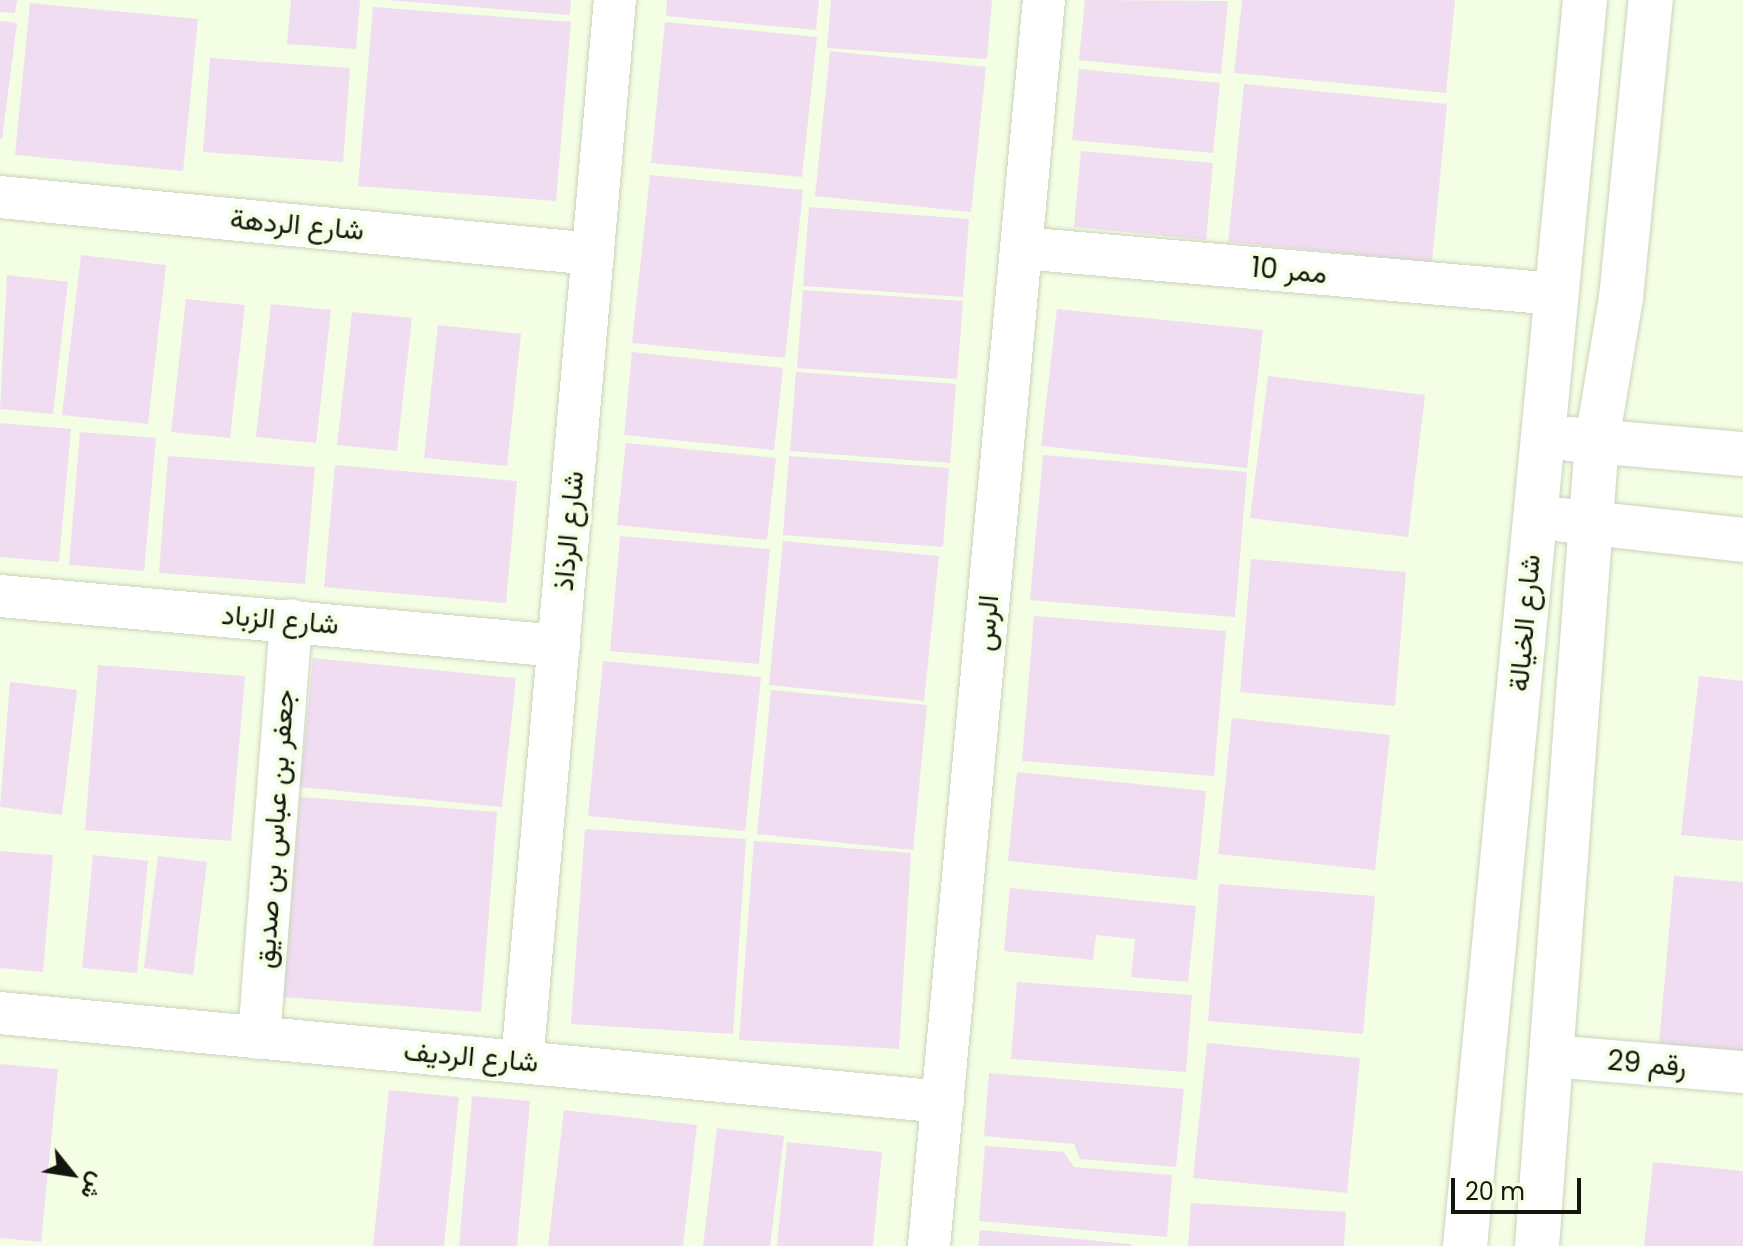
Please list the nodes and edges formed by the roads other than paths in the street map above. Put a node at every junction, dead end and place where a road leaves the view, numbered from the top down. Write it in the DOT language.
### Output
graph roads {
  1 [pos="615,0"];
  2 [pos="1044,0"];
  3 [pos="1585,0"];
  4 [pos="1651,0"];
  5 [pos="0,197"];
  6 [pos="1021,248"];
  7 [pos="593,254"];
  8 [pos="1621,298"];
  9 [pos="1555,302"];
  10 [pos="1539,437"];
  11 [pos="1597,441"];
  12 [pos="1743,454"];
  13 [pos="1533,518"];
  14 [pos="1591,523"];
  15 [pos="1743,540"];
  16 [pos="0,596"];
  17 [pos="291,620"];
  18 [pos="559,646"];
  19 [pos="1521,664"];
  20 [pos="1580,672"];
  21 [pos="0,1013"];
  22 [pos="259,1038"];
  23 [pos="1551,1056"];
  24 [pos="522,1062"];
  25 [pos="1743,1072"];
  26 [pos="943,1102"];
  27 [pos="929,1246"];
  28 [pos="1465,1246"];
  29 [pos="1537,1246"];
  1 -- 7 [label="street, شارع الرذاذ"];
  2 -- 6 [label="street, الرس"];
  3 -- 9 [label="street, شارع الخيالة"];
  4 -- 8 [label="street, شارع الخيالة"];
  5 -- 7 [label="street, شارع الردهة"];
  6 -- 9 [label="street, ممر 10"];
  6 -- 26 [label="street, الرس"];
  7 -- 18 [label="street, شارع الرذاذ"];
  8 -- 9 [label="street"];
  8 -- 11 [label="street, شارع الخيالة"];
  9 -- 10 [label="street, شارع الخيالة"];
  10 -- 11 [label="street"];
  10 -- 13 [label="street, شارع الخيالة"];
  11 -- 12 [label="street"];
  11 -- 14 [label="street, شارع الخيالة"];
  13 -- 14 [label="street"];
  13 -- 19 [label="street, شارع الخيالة"];
  14 -- 15 [label="street"];
  14 -- 20 [label="street, شارع الخيالة"];
  16 -- 17 [label="street, شارع الزباد"];
  17 -- 18 [label="street, شارع الزباد"];
  17 -- 22 [label="street, جعفر بن عباس بن صديق"];
  18 -- 24 [label="street, شارع الرذاذ"];
  19 -- 20 [label="street"];
  19 -- 28 [label="street, شارع الخيالة"];
  20 -- 23 [label="street, شارع الخيالة"];
  21 -- 22 [label="street, شارع الرديف"];
  22 -- 24 [label="street, شارع الرديف"];
  23 -- 25 [label="street, رقم 29"];
  23 -- 29 [label="street, شارع الخيالة"];
  24 -- 26 [label="street, شارع الرديف"];
  26 -- 27 [label="street, الرس"];
}
